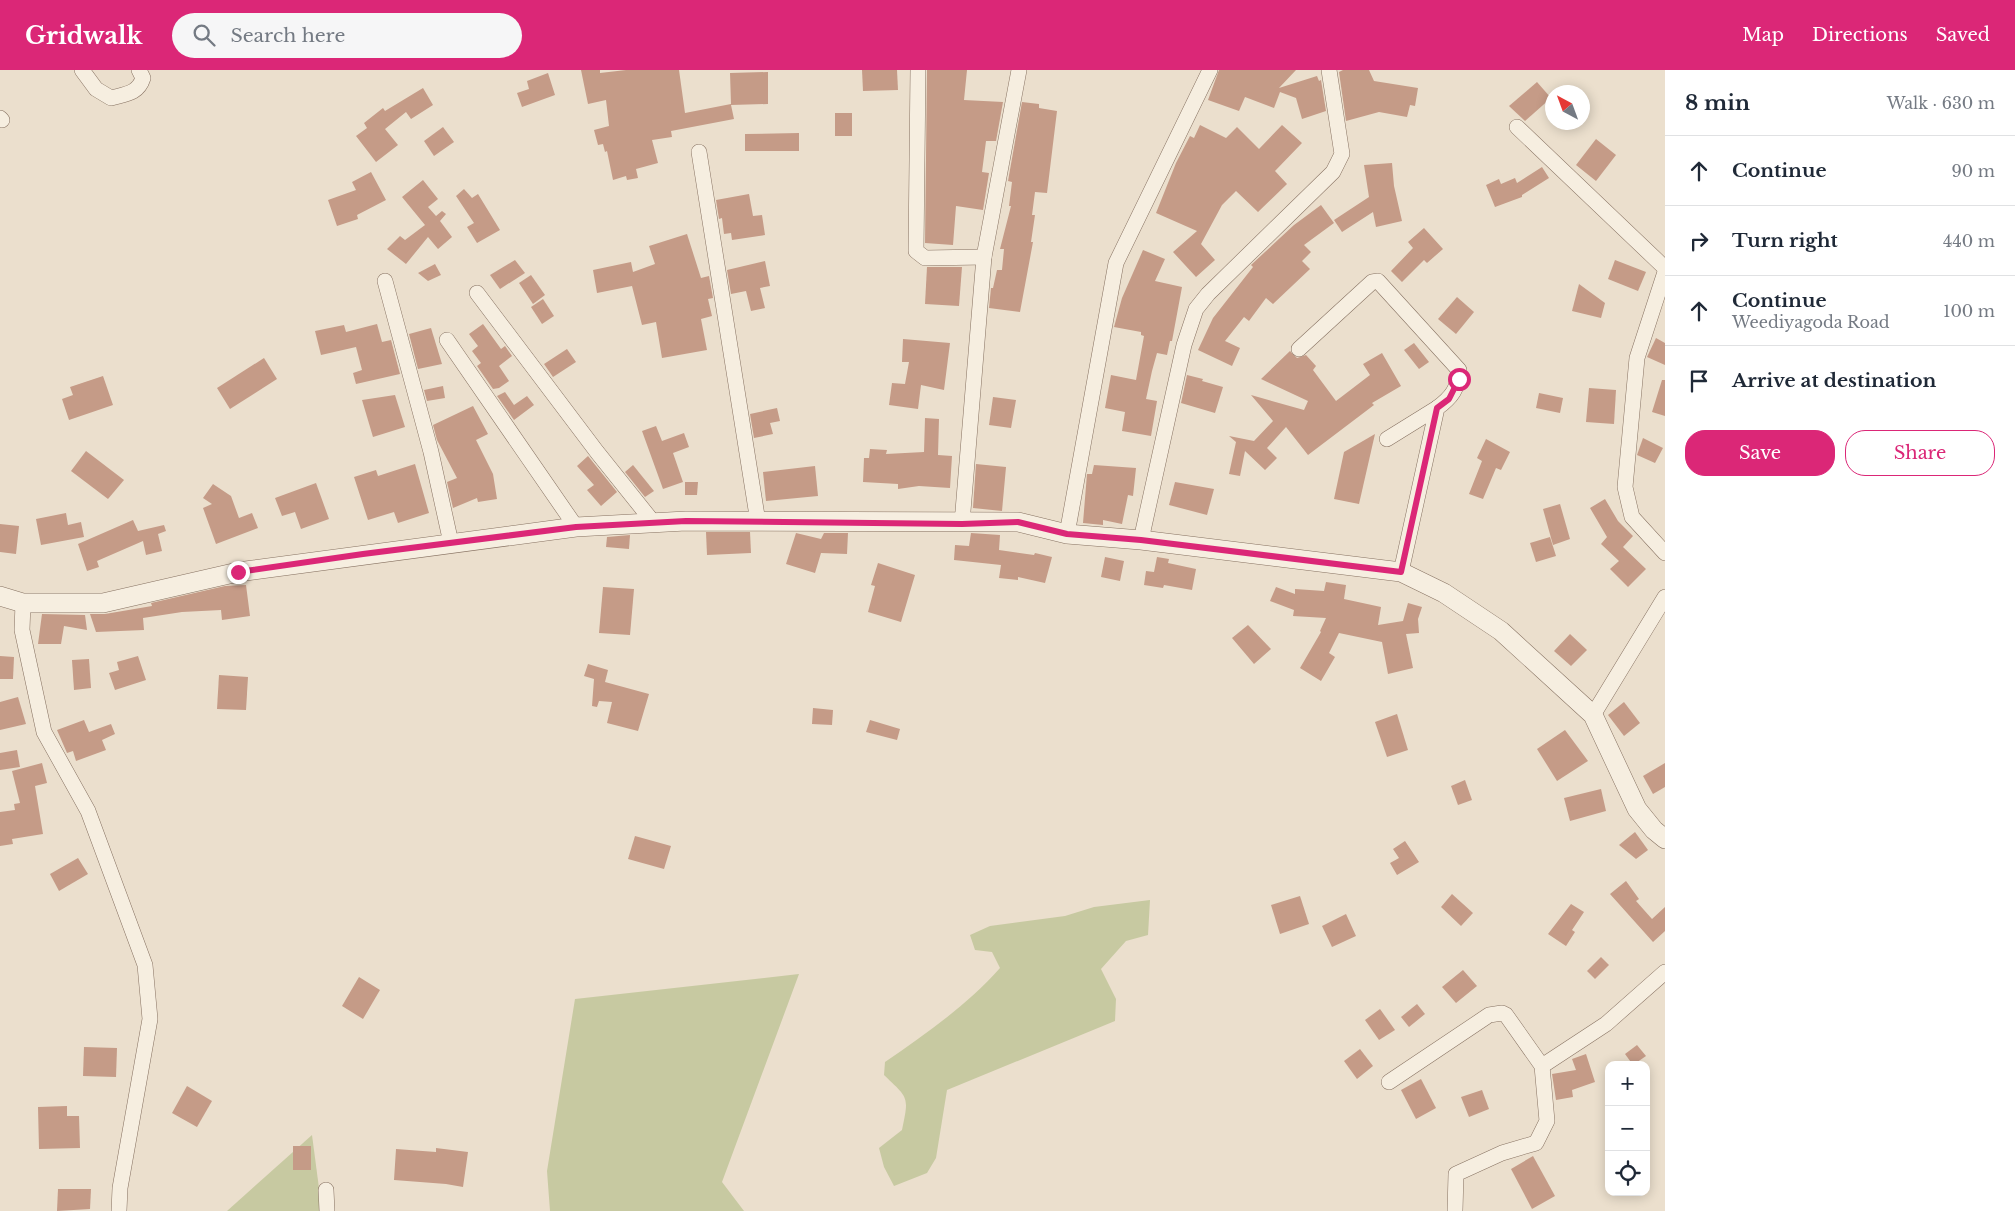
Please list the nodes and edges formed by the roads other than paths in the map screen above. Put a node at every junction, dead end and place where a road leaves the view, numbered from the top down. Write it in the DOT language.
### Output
graph roads {
  1 [pos="82,70"];
  2 [pos="139,70"];
  3 [pos="918,70"];
  4 [pos="1019,70"];
  5 [pos="1210,70"];
  6 [pos="1329,70"];
  7 [pos="1518,127"];
  8 [pos="699,152"];
  9 [pos="984,257"];
  10 [pos="1665,268"];
  11 [pos="1665,272"];
  12 [pos="385,281"];
  13 [pos="477,293"];
  14 [pos="448,340"];
  15 [pos="1299,349"];
  16 [pos="1437,408"];
  17 [pos="1387,439"];
  18 [pos="653,522"];
  19 [pos="758,522"];
  20 [pos="962,524"];
  21 [pos="576,527"];
  22 [pos="1067,534"];
  23 [pos="1141,540"];
  24 [pos="451,543"];
  25 [pos="1665,552"];
  26 [pos="1401,572"];
  27 [pos="0,596"];
  28 [pos="1665,597"];
  29 [pos="23,603"];
  30 [pos="1593,715"];
  31 [pos="1665,839"];
  32 [pos="1665,972"];
  33 [pos="1542,1066"];
  34 [pos="1389,1082"];
  35 [pos="326,1190"];
  36 [pos="119,1211"];
  37 [pos="327,1211"];
  38 [pos="1455,1211"];
  1 -- 2 [label="street"];
  3 -- 9 [label="street"];
  4 -- 9 [label="street"];
  5 -- 22 [label="street"];
  6 -- 23 [label="street"];
  7 -- 10 [label="street"];
  8 -- 19 [label="street"];
  9 -- 20 [label="street"];
  11 -- 25 [label="street"];
  12 -- 24 [label="street"];
  13 -- 18 [label="street"];
  14 -- 21 [label="street"];
  15 -- 16 [label="street"];
  16 -- 17 [label="street"];
  16 -- 26 [label="street"];
  18 -- 19 [label="street"];
  18 -- 21 [label="street"];
  19 -- 20 [label="street"];
  20 -- 22 [label="street"];
  21 -- 24 [label="street"];
  22 -- 23 [label="street"];
  23 -- 26 [label="street"];
  24 -- 29 [label="street"];
  26 -- 30 [label="street"];
  27 -- 29 [label="street"];
  28 -- 30 [label="street"];
  29 -- 36 [label="street"];
  30 -- 31 [label="street"];
  32 -- 33 [label="street"];
  33 -- 34 [label="street"];
  33 -- 38 [label="street"];
  35 -- 37 [label="street"];
}
